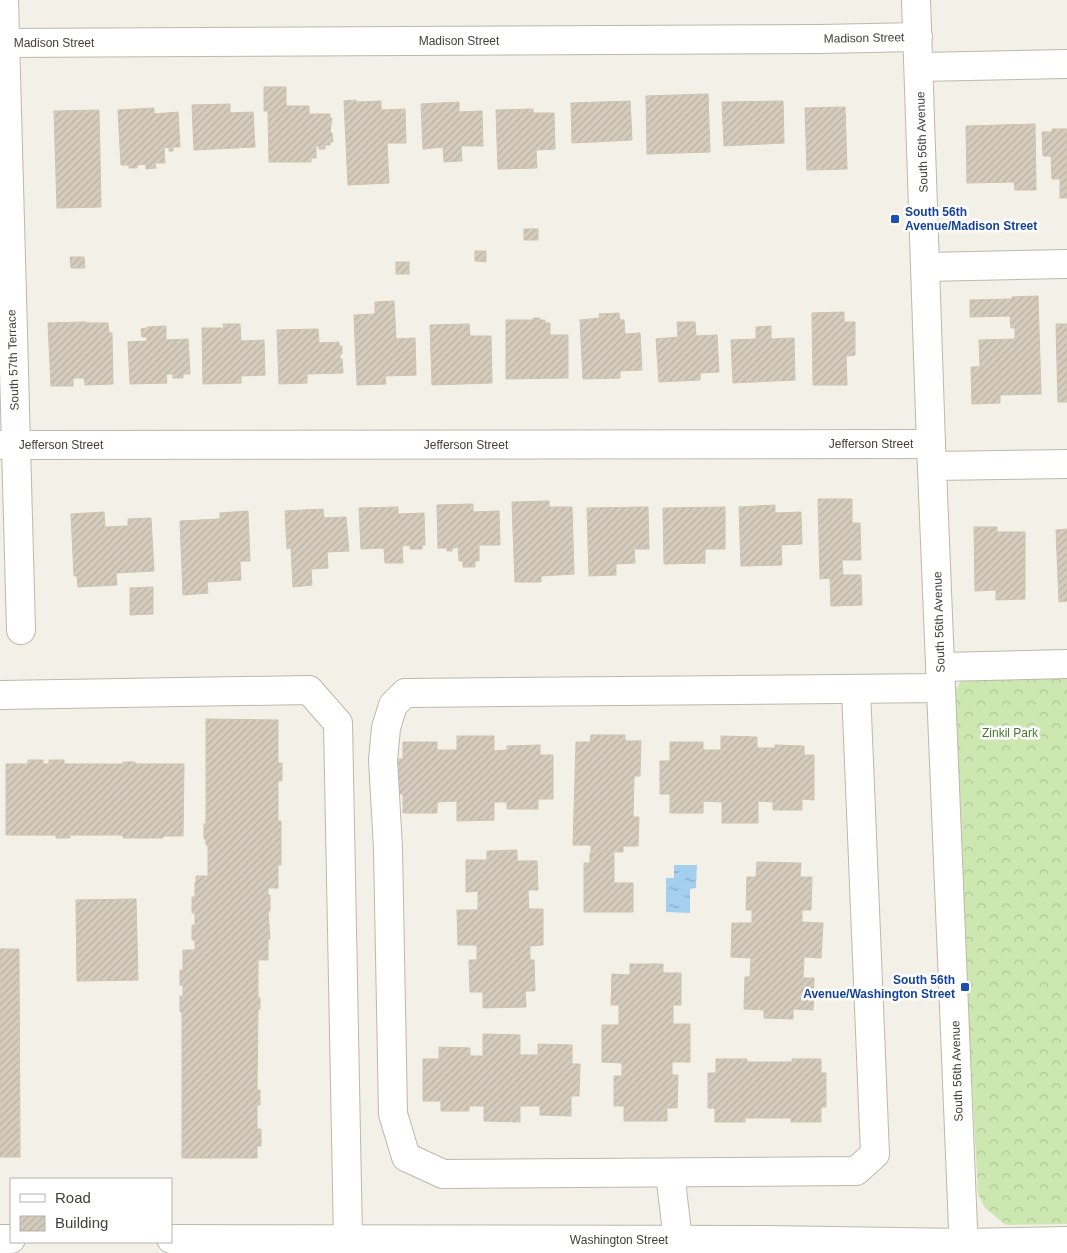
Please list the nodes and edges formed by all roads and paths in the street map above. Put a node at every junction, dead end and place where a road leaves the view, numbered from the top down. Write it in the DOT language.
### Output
graph roads {
  1 [pos="4,0"];
  2 [pos="916,0"];
  3 [pos="918,37"];
  4 [pos="2,43"];
  5 [pos="1067,64"];
  6 [pos="920,67"];
  7 [pos="1067,264"];
  8 [pos="926,267"];
  9 [pos="8,445"];
  10 [pos="932,455"];
  11 [pos="1067,464"];
  12 [pos="21,630"];
  13 [pos="1067,664"];
  14 [pos="941,677"];
  15 [pos="856,689"];
  16 [pos="0,695"];
  17 [pos="670,1173"];
  18 [pos="172,1239"];
  19 [pos="348,1239"];
  20 [pos="678,1240"];
  21 [pos="1067,1241"];
  22 [pos="814,1247"];
  23 [pos="873,1248"];
  24 [pos="964,1248"];
  25 [pos="1032,1248"];
  1 -- 4 [label="street, South 57th Terrace"];
  2 -- 3 [label="street, South 56th Avenue"];
  3 -- 4 [label="street, Madison Street"];
  3 -- 6 [label="street, South 56th Avenue"];
  4 -- 9 [label="street, South 57th Terrace"];
  5 -- 6 [label="street"];
  6 -- 8 [label="street, South 56th Avenue"];
  7 -- 8 [label="street"];
  8 -- 10 [label="street, South 56th Avenue"];
  9 -- 10 [label="street, Jefferson Street"];
  9 -- 12 [label="street, South 57th Terrace"];
  10 -- 11 [label="street, Jefferson Street"];
  10 -- 14 [label="street, South 56th Avenue"];
  13 -- 14 [label="street"];
  14 -- 15 [label="street"];
  14 -- 24 [label="street, South 56th Avenue"];
  15 -- 17 [label="street"];
  15 -- 17 [label="street"];
  16 -- 19 [label="street"];
  17 -- 20 [label="street"];
  18 -- 19 [label="street, Washington Street"];
  19 -- 20 [label="street, Washington Street"];
  20 -- 22 [label="street, Washington Street"];
  21 -- 25 [label="street, Washington Street"];
  22 -- 23 [label="street, Washington Street"];
  23 -- 24 [label="street, Washington Street"];
  24 -- 25 [label="street, Washington Street"];
}
